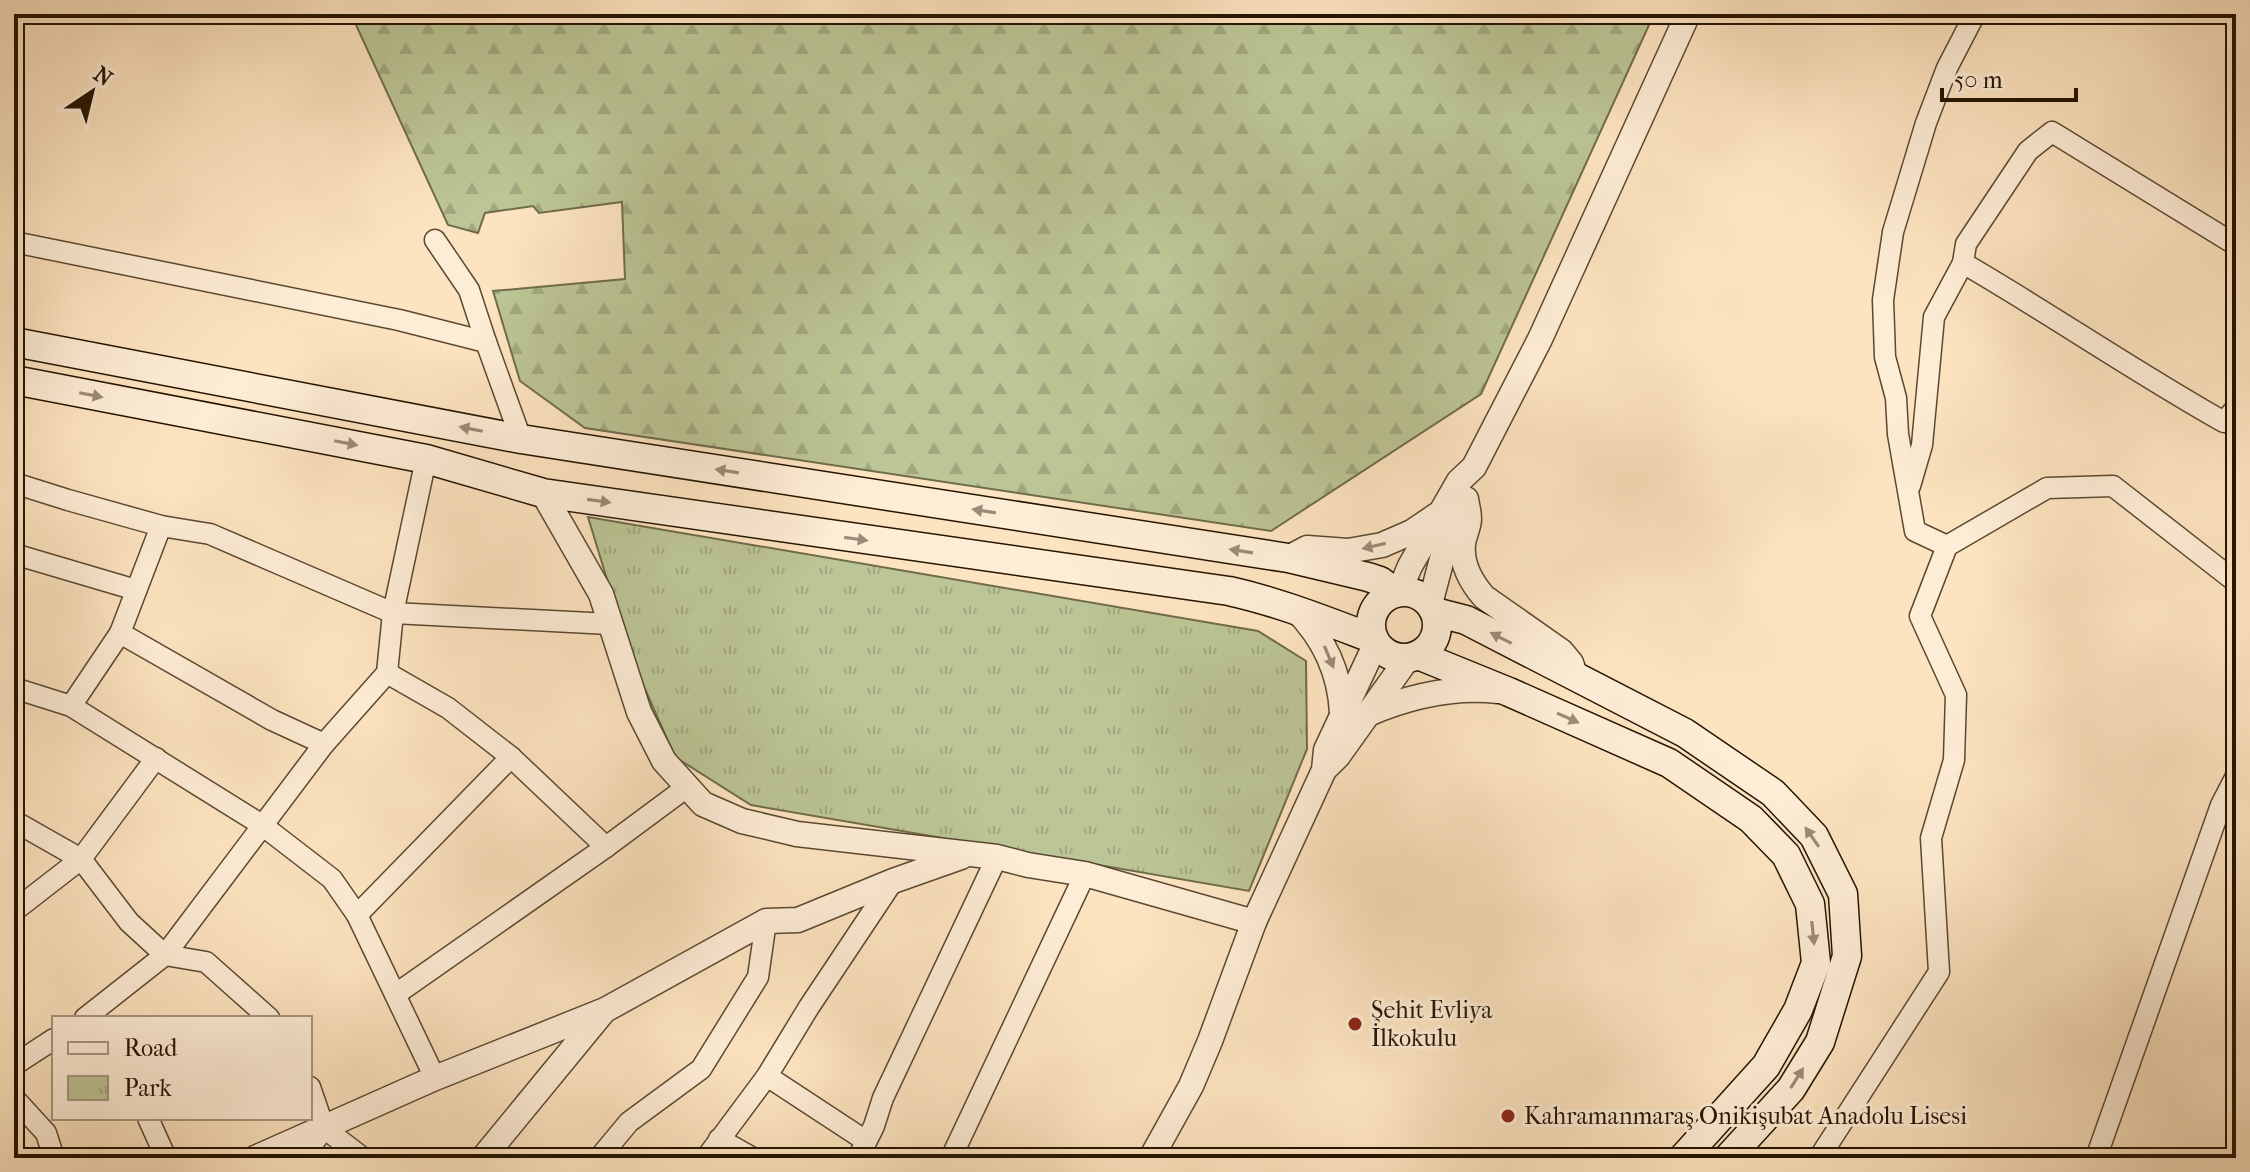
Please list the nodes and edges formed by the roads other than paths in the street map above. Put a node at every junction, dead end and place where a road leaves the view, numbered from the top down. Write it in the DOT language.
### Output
graph roads {
  1 [pos="1688,14"];
  2 [pos="1975,14"];
  3 [pos="435,240"];
  4 [pos="14,242"];
  5 [pos="2236,245"];
  6 [pos="1963,263"];
  7 [pos="14,342"];
  8 [pos="486,342"];
  9 [pos="14,380"];
  10 [pos="2236,408"];
  11 [pos="521,439"];
  12 [pos="426,459"];
  13 [pos="1474,467"];
  14 [pos="14,483"];
  15 [pos="1908,492"];
  16 [pos="543,493"];
  17 [pos="1466,499"];
  18 [pos="1442,511"];
  19 [pos="161,526"];
  20 [pos="1947,546"];
  21 [pos="14,554"];
  22 [pos="1288,558"];
  23 [pos="2236,582"];
  24 [pos="136,590"];
  25 [pos="1398,592"];
  26 [pos="1432,608"];
  27 [pos="1295,609"];
  28 [pos="393,613"];
  29 [pos="610,624"];
  30 [pos="120,633"];
  31 [pos="1375,641"];
  32 [pos="1413,657"];
  33 [pos="387,673"];
  34 [pos="1576,677"];
  35 [pos="14,688"];
  36 [pos="1509,692"];
  37 [pos="71,706"];
  38 [pos="1368,714"];
  39 [pos="1342,716"];
  40 [pos="324,744"];
  41 [pos="511,757"];
  42 [pos="156,758"];
  43 [pos="1324,770"];
  44 [pos="2236,776"];
  45 [pos="687,787"];
  46 [pos="14,821"];
  47 [pos="262,825"];
  48 [pos="606,847"];
  49 [pos="966,855"];
  50 [pos="997,857"];
  51 [pos="81,859"];
  52 [pos="1085,874"];
  53 [pos="893,881"];
  54 [pos="14,911"];
  55 [pos="357,915"];
  56 [pos="766,921"];
  57 [pos="1254,922"];
  58 [pos="165,955"];
  59 [pos="396,994"];
  60 [pos="605,1010"];
  61 [pos="88,1016"];
  62 [pos="267,1016"];
  63 [pos="52,1040"];
  64 [pos="14,1065"];
  65 [pos="767,1076"];
  66 [pos="435,1078"];
  67 [pos="312,1093"];
  68 [pos="14,1098"];
  69 [pos="149,1120"];
  70 [pos="324,1128"];
  71 [pos="719,1139"];
  72 [pos="862,1150"];
  73 [pos="54,1158"];
  74 [pos="166,1158"];
  75 [pos="255,1158"];
  76 [pos="303,1158"];
  77 [pos="363,1158"];
  78 [pos="483,1158"];
  79 [pos="599,1158"];
  80 [pos="706,1158"];
  81 [pos="753,1158"];
  82 [pos="951,1158"];
  83 [pos="1151,1158"];
  84 [pos="1683,1158"];
  85 [pos="1728,1158"];
  86 [pos="1819,1158"];
  87 [pos="2096,1158"];
  1 -- 13 [label="street"];
  2 -- 15 [label="street"];
  3 -- 8 [label="street"];
  4 -- 8 [label="street"];
  5 -- 6 [label="street"];
  6 -- 10 [label="street"];
  6 -- 15 [label="street"];
  11 -- 7 [label="main road, one-way"];
  8 -- 11 [label="street"];
  9 -- 12 [label="main road, one-way"];
  22 -- 11 [label="main road, one-way"];
  12 -- 16 [label="main road"];
  12 -- 28 [label="street"];
  13 -- 17 [label="street"];
  13 -- 18 [label="street"];
  14 -- 19 [label="street"];
  15 -- 20 [label="street"];
  16 -- 27 [label="main road, one-way"];
  16 -- 29 [label="street"];
  17 -- 26 [label="street"];
  17 -- 34 [label="street"];
  18 -- 22 [label="street, one-way"];
  18 -- 25 [label="street"];
  19 -- 24 [label="street"];
  19 -- 28 [label="street"];
  20 -- 23 [label="street"];
  20 -- 86 [label="street"];
  21 -- 24 [label="street"];
  22 -- 25 [label="main road"];
  24 -- 30 [label="street"];
  25 -- 26 [label="main road"];
  25 -- 31 [label="main road"];
  26 -- 32 [label="main road"];
  34 -- 26 [label="main road, one-way"];
  27 -- 31 [label="main road"];
  27 -- 39 [label="street, one-way"];
  28 -- 29 [label="street"];
  28 -- 33 [label="street"];
  29 -- 45 [label="street"];
  30 -- 37 [label="street"];
  30 -- 40 [label="street"];
  31 -- 32 [label="main road"];
  31 -- 39 [label="street"];
  32 -- 36 [label="main road"];
  32 -- 38 [label="street"];
  33 -- 40 [label="street"];
  33 -- 41 [label="street"];
  85 -- 34 [label="main road, one-way"];
  35 -- 37 [label="street"];
  36 -- 38 [label="street"];
  36 -- 84 [label="main road, one-way"];
  37 -- 42 [label="street"];
  38 -- 43 [label="street"];
  39 -- 43 [label="street"];
  40 -- 47 [label="street"];
  41 -- 48 [label="street"];
  41 -- 55 [label="street"];
  42 -- 47 [label="street"];
  42 -- 51 [label="street"];
  43 -- 57 [label="street"];
  44 -- 87 [label="street"];
  45 -- 48 [label="street"];
  45 -- 49 [label="street"];
  46 -- 51 [label="street"];
  47 -- 55 [label="street"];
  47 -- 58 [label="street"];
  48 -- 59 [label="street"];
  49 -- 50 [label="street"];
  49 -- 53 [label="street"];
  50 -- 52 [label="street"];
  50 -- 72 [label="street"];
  51 -- 54 [label="street"];
  51 -- 58 [label="street"];
  52 -- 57 [label="street"];
  52 -- 82 [label="street"];
  53 -- 56 [label="street"];
  53 -- 65 [label="street"];
  55 -- 59 [label="street"];
  56 -- 60 [label="street"];
  56 -- 79 [label="street"];
  57 -- 83 [label="street"];
  58 -- 61 [label="street"];
  58 -- 62 [label="street"];
  59 -- 66 [label="street"];
  60 -- 66 [label="street"];
  60 -- 78 [label="street"];
  63 -- 64 [label="street"];
  65 -- 71 [label="street"];
  65 -- 72 [label="street"];
  66 -- 70 [label="street"];
  67 -- 70 [label="street"];
  68 -- 73 [label="street"];
  69 -- 74 [label="street"];
  70 -- 75 [label="street"];
  70 -- 76 [label="street"];
  70 -- 77 [label="street"];
  71 -- 80 [label="street"];
  71 -- 81 [label="street"];
}
